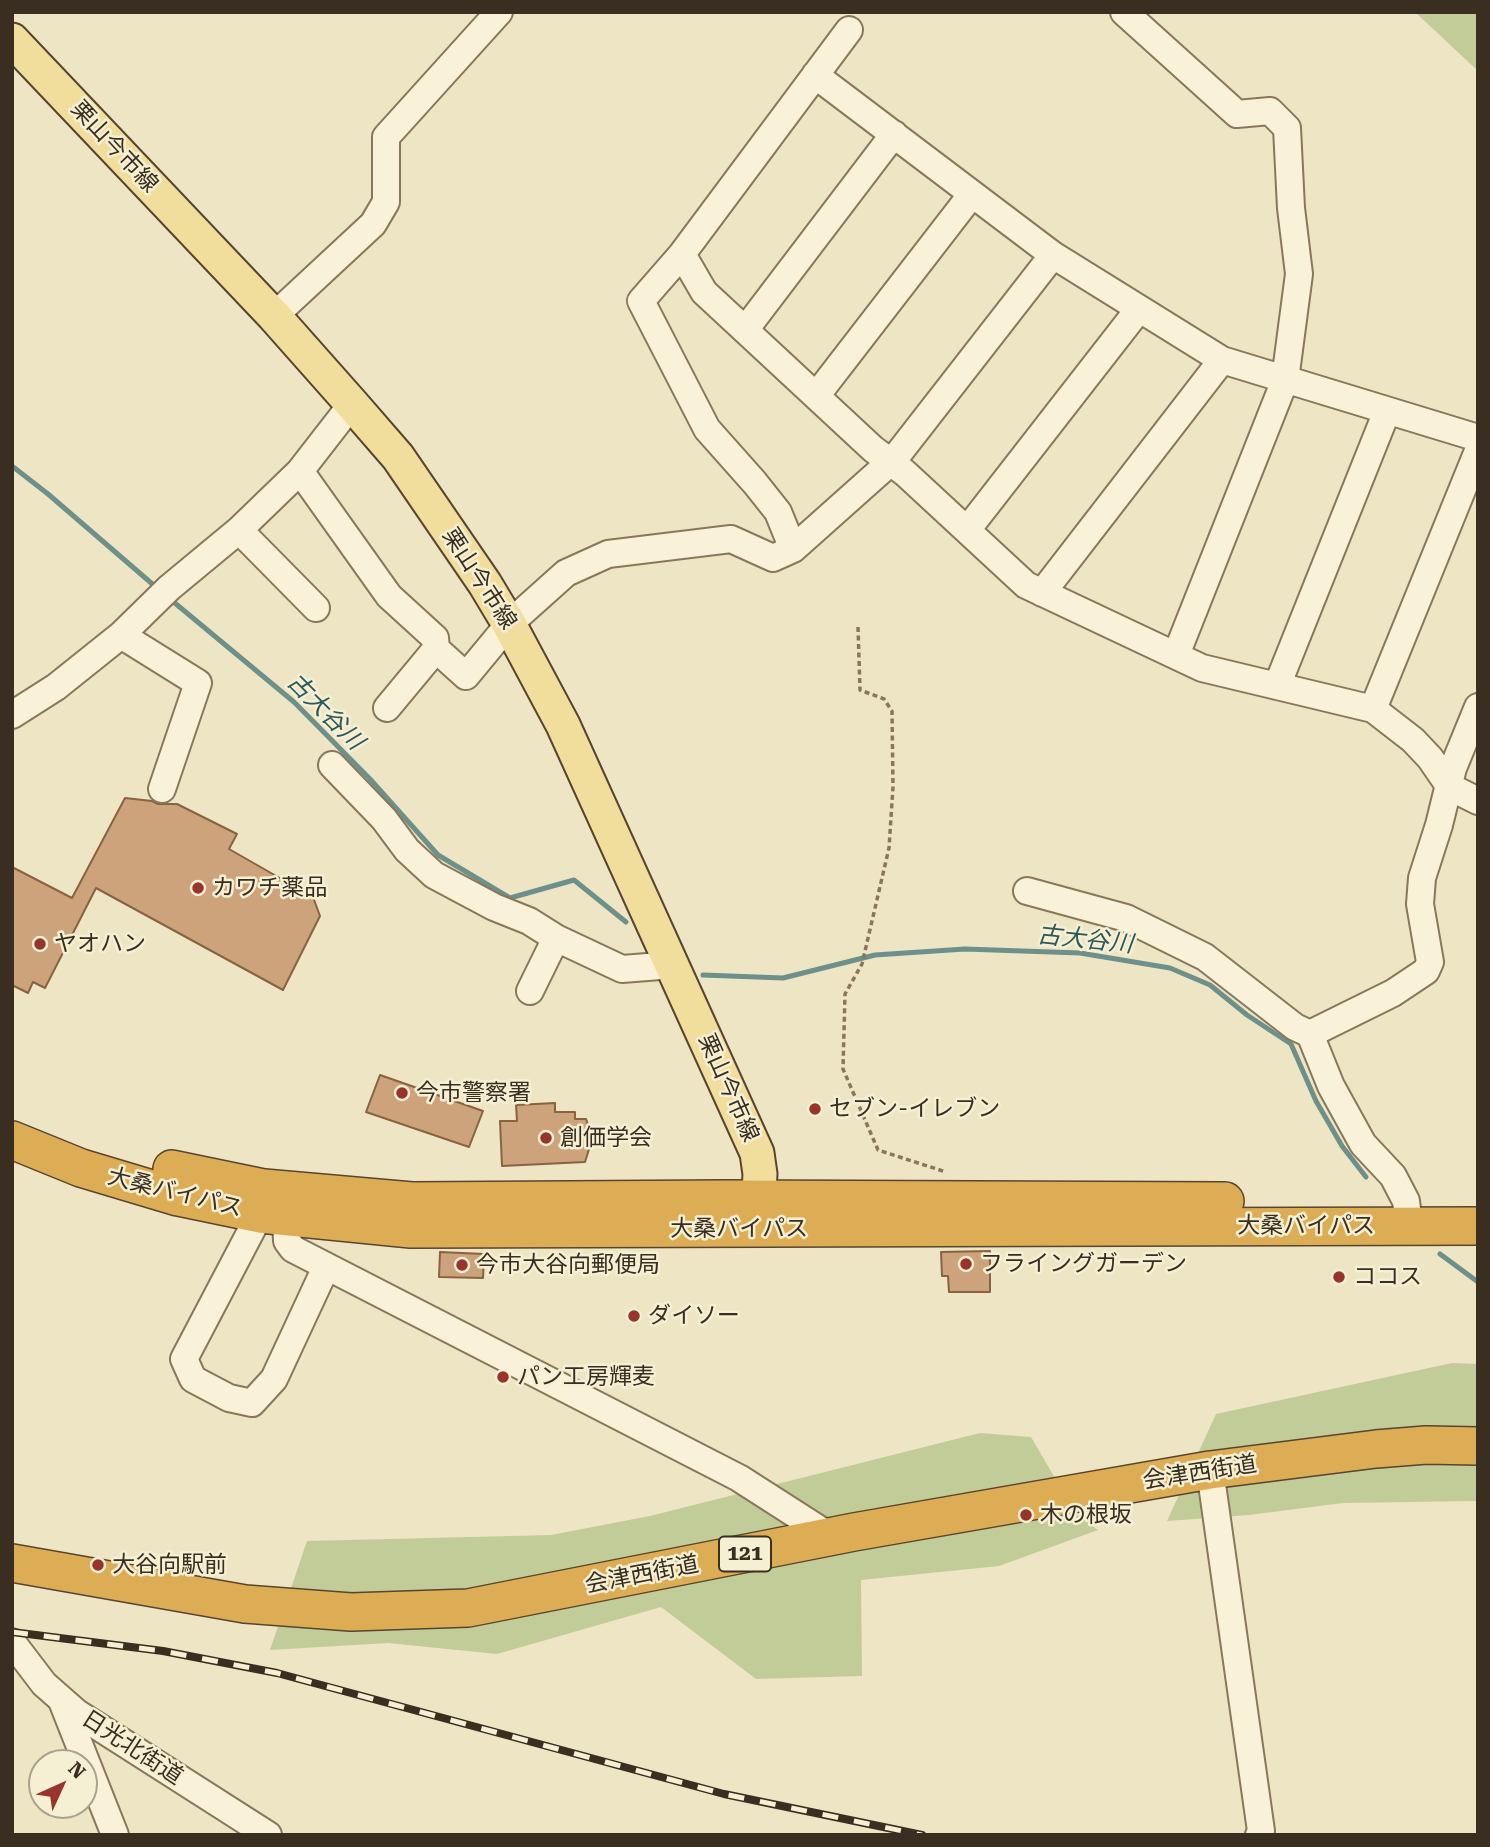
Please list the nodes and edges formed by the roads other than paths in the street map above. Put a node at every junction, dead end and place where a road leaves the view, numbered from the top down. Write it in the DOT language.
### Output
graph roads {
  1 [pos="499,12"];
  2 [pos="1124,12"];
  3 [pos="849,30"];
  4 [pos="12,40"];
  5 [pos="816,75"];
  6 [pos="894,134"];
  7 [pos="972,194"];
  8 [pos="682,254"];
  9 [pos="1053,256"];
  10 [pos="1139,309"];
  11 [pos="274,316"];
  12 [pos="744,330"];
  13 [pos="1222,360"];
  14 [pos="1286,380"];
  15 [pos="816,396"];
  16 [pos="352,404"];
  17 [pos="1387,411"];
  18 [pos="1478,438"];
  19 [pos="1478,451"];
  20 [pos="891,462"];
  21 [pos="300,471"];
  22 [pos="239,530"];
  23 [pos="967,530"];
  24 [pos="793,550"];
  25 [pos="1042,593"];
  26 [pos="316,608"];
  27 [pos="509,624"];
  28 [pos="121,635"];
  29 [pos="436,649"];
  30 [pos="1176,655"];
  31 [pos="1277,686"];
  32 [pos="1478,707"];
  33 [pos="387,708"];
  34 [pos="1373,709"];
  35 [pos="12,715"];
  36 [pos="331,765"];
  37 [pos="1449,785"];
  38 [pos="162,789"];
  39 [pos="1478,801"];
  40 [pos="1027,891"];
  41 [pos="556,939"];
  42 [pos="673,965"];
  43 [pos="530,991"];
  44 [pos="1310,1034"];
  45 [pos="12,1115"];
  46 [pos="12,1140"];
  47 [pos="1478,1201"];
  48 [pos="368,1212"];
  49 [pos="1407,1213"];
  50 [pos="758,1214"];
  51 [pos="273,1216"];
  52 [pos="1478,1226"];
  53 [pos="326,1267"];
  54 [pos="1478,1446"];
  55 [pos="1210,1470"];
  56 [pos="831,1537"];
  57 [pos="12,1563"];
  58 [pos="12,1642"];
  59 [pos="62,1701"];
  60 [pos="115,1835"];
  61 [pos="268,1835"];
  62 [pos="1259,1835"];
  1 -- 11 [label="street"];
  2 -- 14 [label="street"];
  3 -- 5 [label="street"];
  4 -- 11 [label="main road, 栗山今市線"];
  5 -- 6 [label="street"];
  5 -- 8 [label="street"];
  6 -- 7 [label="street"];
  6 -- 12 [label="street"];
  7 -- 9 [label="street"];
  7 -- 15 [label="street"];
  8 -- 12 [label="street"];
  8 -- 24 [label="street"];
  9 -- 10 [label="street"];
  9 -- 20 [label="street"];
  10 -- 13 [label="street"];
  10 -- 23 [label="street"];
  11 -- 16 [label="main road, 栗山今市線"];
  12 -- 15 [label="street"];
  13 -- 14 [label="street"];
  13 -- 25 [label="street"];
  14 -- 17 [label="street"];
  14 -- 30 [label="street"];
  15 -- 20 [label="street"];
  16 -- 21 [label="street"];
  16 -- 27 [label="main road, 栗山今市線"];
  17 -- 18 [label="street"];
  17 -- 31 [label="street"];
  19 -- 34 [label="street"];
  20 -- 23 [label="street"];
  20 -- 24 [label="street"];
  21 -- 22 [label="street"];
  21 -- 29 [label="street"];
  22 -- 26 [label="street"];
  22 -- 28 [label="street"];
  23 -- 25 [label="street"];
  24 -- 27 [label="street"];
  25 -- 30 [label="street"];
  27 -- 29 [label="street"];
  27 -- 42 [label="main road, 栗山今市線"];
  28 -- 35 [label="street"];
  28 -- 38 [label="street"];
  29 -- 33 [label="street"];
  30 -- 31 [label="street"];
  31 -- 34 [label="street"];
  32 -- 37 [label="street"];
  34 -- 37 [label="street"];
  36 -- 41 [label="street"];
  37 -- 39 [label="street"];
  37 -- 44 [label="street"];
  40 -- 44 [label="street"];
  41 -- 42 [label="street"];
  41 -- 43 [label="street"];
  42 -- 50 [label="main road, 栗山今市線"];
  44 -- 49 [label="street"];
  45 -- 48 [label="highway, 大桑バイパス"];
  46 -- 51 [label="highway, 大桑バイパス"];
  47 -- 49 [label="highway, 大桑バイパス"];
  48 -- 50 [label="highway, 大桑バイパス"];
  48 -- 51 [label="highway, 大桑バイパス"];
  49 -- 50 [label="highway, 大桑バイパス"];
  49 -- 52 [label="highway, 大桑バイパス"];
  51 -- 53 [label="street"];
  51 -- 53 [label="street"];
  53 -- 56 [label="street"];
  54 -- 55 [label="highway, 会津西街道 / 121"];
  55 -- 56 [label="highway, 会津西街道 / 121"];
  55 -- 62 [label="street"];
  56 -- 57 [label="highway, 会津西街道 / 121"];
  58 -- 59 [label="street, 日光北街道"];
  59 -- 60 [label="street"];
  59 -- 61 [label="street, 日光北街道"];
}
